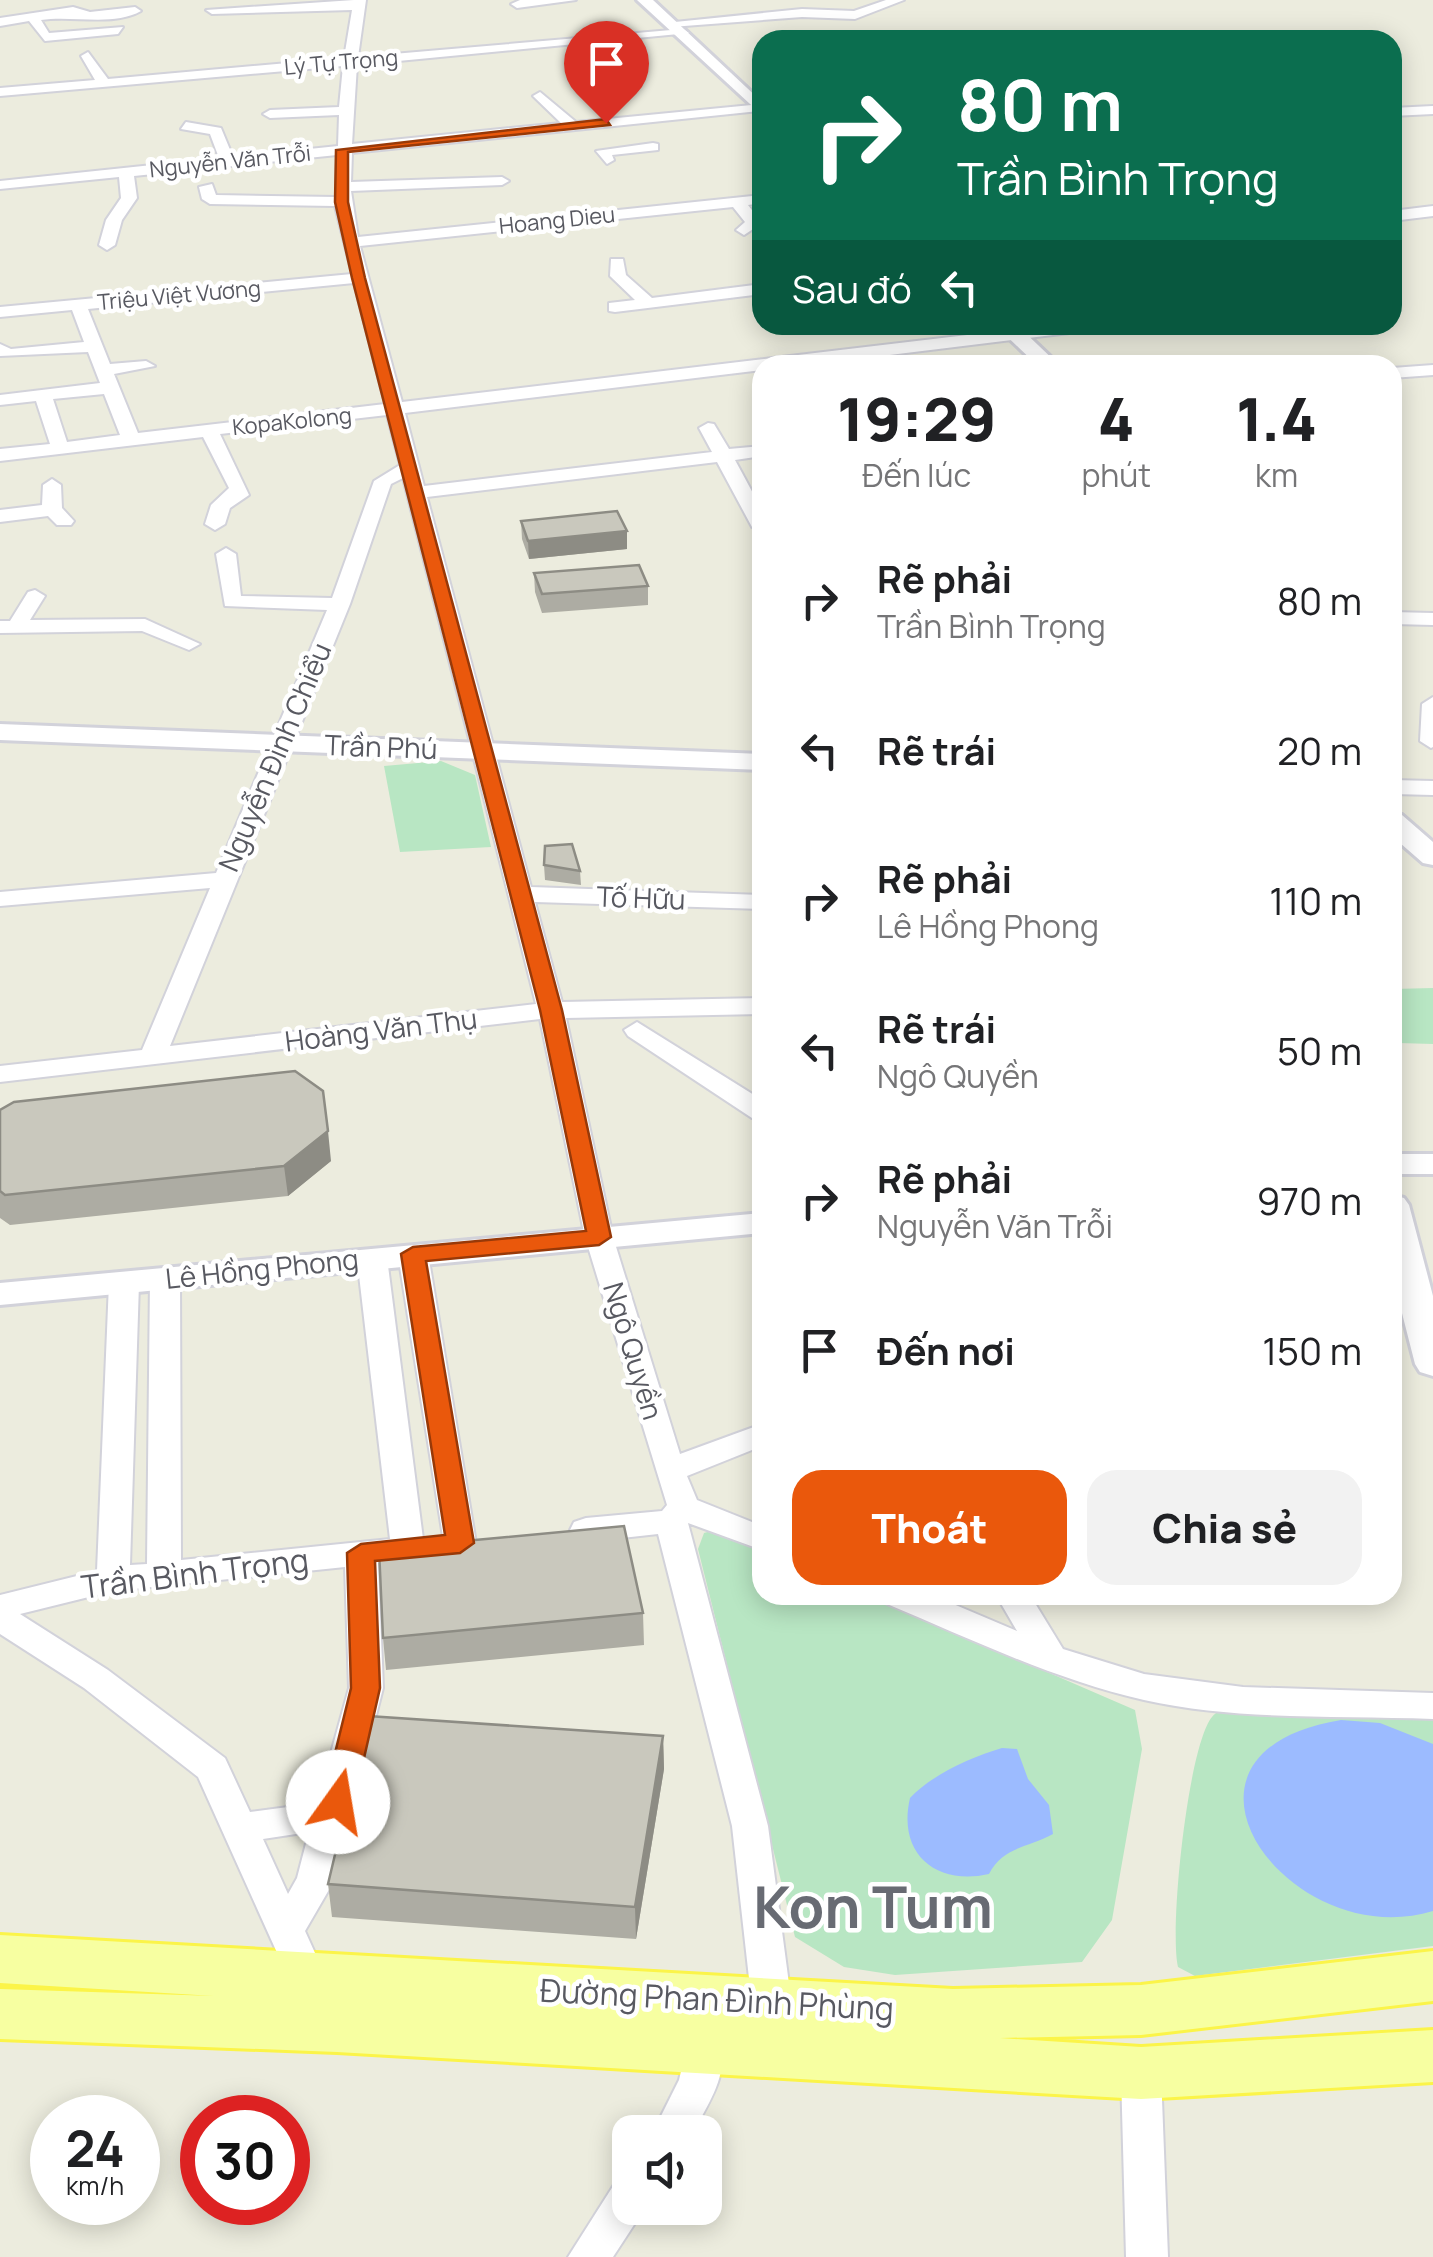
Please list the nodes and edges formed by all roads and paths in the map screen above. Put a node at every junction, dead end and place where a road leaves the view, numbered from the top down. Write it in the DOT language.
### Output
graph roads {
  1 [pos="570,0"];
  2 [pos="644,0"];
  3 [pos="898,0"];
  4 [pos="360,3"];
  5 [pos="516,4"];
  6 [pos="222,6"];
  7 [pos="135,11"];
  8 [pos="34,19"];
  9 [pos="0,22"];
  10 [pos="677,28"];
  11 [pos="124,29"];
  12 [pos="231,29"];
  13 [pos="88,56"];
  14 [pos="222,56"];
  15 [pos="352,62"];
  16 [pos="233,72"];
  17 [pos="104,83"];
  18 [pos="0,92"];
  19 [pos="540,96"];
  20 [pos="752,99"];
  21 [pos="1402,107"];
  22 [pos="752,108"];
  23 [pos="1433,110"];
  24 [pos="345,111"];
  25 [pos="270,114"];
  26 [pos="606,123"];
  27 [pos="572,126"];
  28 [pos="190,132"];
  29 [pos="654,147"];
  30 [pos="342,150"];
  31 [pos="624,150"];
  32 [pos="606,160"];
  33 [pos="228,162"];
  34 [pos="126,172"];
  35 [pos="502,181"];
  36 [pos="0,185"];
  37 [pos="207,187"];
  38 [pos="665,187"];
  39 [pos="342,194"];
  40 [pos="599,194"];
  41 [pos="752,200"];
  42 [pos="737,202"];
  43 [pos="679,208"];
  44 [pos="1433,211"];
  45 [pos="473,213"];
  46 [pos="615,214"];
  47 [pos="1402,215"];
  48 [pos="752,221"];
  49 [pos="752,224"];
  50 [pos="491,227"];
  51 [pos="744,230"];
  52 [pos="351,242"];
  53 [pos="108,245"];
  54 [pos="617,262"];
  55 [pos="358,278"];
  56 [pos="752,290"];
  57 [pos="646,302"];
  58 [pos="78,304"];
  59 [pos="615,307"];
  60 [pos="0,312"];
  61 [pos="975,335"];
  62 [pos="1015,335"];
  63 [pos="92,346"];
  64 [pos="0,349"];
  65 [pos="834,355"];
  66 [pos="1037,355"];
  67 [pos="146,366"];
  68 [pos="752,366"];
  69 [pos="1433,370"];
  70 [pos="1402,372"];
  71 [pos="104,379"];
  72 [pos="44,395"];
  73 [pos="0,400"];
  74 [pos="395,410"];
  75 [pos="708,428"];
  76 [pos="209,431"];
  77 [pos="130,439"];
  78 [pos="60,448"];
  79 [pos="752,453"];
  80 [pos="0,455"];
  81 [pos="727,456"];
  82 [pos="408,468"];
  83 [pos="52,485"];
  84 [pos="414,493"];
  85 [pos="752,507"];
  86 [pos="0,516"];
  87 [pos="216,524"];
  88 [pos="226,554"];
  89 [pos="34,596"];
  90 [pos="340,604"];
  91 [pos="1402,618"];
  92 [pos="1433,619"];
  93 [pos="8,627"];
  94 [pos="189,644"];
  95 [pos="1433,704"];
  96 [pos="0,732"];
  97 [pos="1431,741"];
  98 [pos="284,743"];
  99 [pos="482,750"];
  100 [pos="752,762"];
  101 [pos="1402,787"];
  102 [pos="1433,788"];
  103 [pos="1402,830"];
  104 [pos="1433,858"];
  105 [pos="222,880"];
  106 [pos="519,894"];
  107 [pos="0,899"];
  108 [pos="752,902"];
  109 [pos="752,1006"];
  110 [pos="551,1010"];
  111 [pos="637,1030"];
  112 [pos="152,1058"];
  113 [pos="0,1074"];
  114 [pos="752,1105"];
  115 [pos="1402,1164"];
  116 [pos="1433,1164"];
  117 [pos="752,1223"];
  118 [pos="599,1237"];
  119 [pos="413,1254"];
  120 [pos="372,1258"];
  121 [pos="165,1279"];
  122 [pos="124,1284"];
  123 [pos="0,1294"];
  124 [pos="1404,1297"];
  125 [pos="1433,1364"];
  126 [pos="752,1438"];
  127 [pos="669,1471"];
  128 [pos="678,1514"];
  129 [pos="556,1533"];
  130 [pos="752,1536"];
  131 [pos="498,1539"];
  132 [pos="460,1543"];
  133 [pos="408,1548"];
  134 [pos="361,1553"];
  135 [pos="164,1574"];
  136 [pos="113,1579"];
  137 [pos="924,1605"];
  138 [pos="1019,1605"];
  139 [pos="0,1607"];
  140 [pos="0,1618"];
  141 [pos="1050,1657"];
  142 [pos="1433,1706"];
  143 [pos="338,1802"];
  144 [pos="241,1828"];
  145 [pos="296,1953"];
  146 [pos="0,1960"];
  147 [pos="1433,1976"];
  148 [pos="0,2014"];
  149 [pos="776,2029"];
  150 [pos="703,2049"];
  151 [pos="1433,2056"];
  152 [pos="1140,2073"];
  153 [pos="682,2115"];
  154 [pos="612,2223"];
  155 [pos="589,2257"];
  156 [pos="1147,2257"];
  1 -- 5 [label="street"];
  2 -- 10 [label="street"];
  3 -- 10 [label="street, Lý Tự Trọng"];
  4 -- 6 [label="street"];
  4 -- 15 [label="street, Ngô Quyền"];
  6 -- 12 [label="street"];
  7 -- 8 [label="street"];
  8 -- 9 [label="street"];
  8 -- 11 [label="street"];
  10 -- 15 [label="street, Lý Tự Trọng"];
  10 -- 20 [label="street"];
  13 -- 17 [label="street"];
  14 -- 16 [label="street"];
  15 -- 16 [label="street, Lý Tự Trọng"];
  15 -- 24 [label="street, Ngô Quyền"];
  16 -- 17 [label="street, Lý Tự Trọng"];
  17 -- 18 [label="street, Lý Tự Trọng"];
  19 -- 27 [label="street"];
  21 -- 23 [label="street"];
  22 -- 26 [label="street, Nguyễn Văn Trỗi"];
  24 -- 25 [label="street"];
  24 -- 30 [label="street, Ngô Quyền"];
  26 -- 27 [label="street, Nguyễn Văn Trỗi"];
  26 -- 31 [label="street"];
  27 -- 30 [label="street, Nguyễn Văn Trỗi"];
  28 -- 33 [label="street"];
  29 -- 31 [label="street"];
  30 -- 33 [label="street, Nguyễn Văn Trỗi"];
  30 -- 39 [label="street, Ngô Quyền"];
  31 -- 32 [label="street"];
  33 -- 34 [label="street, Nguyễn Văn Trỗi"];
  34 -- 36 [label="street, Nguyễn Văn Trỗi"];
  34 -- 53 [label="street"];
  35 -- 39 [label="street"];
  37 -- 39 [label="street"];
  38 -- 43 [label="street"];
  39 -- 52 [label="street, Ngô Quyền"];
  40 -- 46 [label="street"];
  41 -- 42 [label="street, Hoang Dieu"];
  42 -- 43 [label="street, Hoang Dieu"];
  42 -- 48 [label="street"];
  43 -- 46 [label="street, Hoang Dieu"];
  44 -- 47 [label="street"];
  45 -- 50 [label="street"];
  46 -- 50 [label="street, Hoang Dieu"];
  49 -- 51 [label="street"];
  50 -- 52 [label="street, Hoang Dieu"];
  52 -- 55 [label="street, Ngô Quyền"];
  54 -- 57 [label="street"];
  55 -- 58 [label="street, Triệu Việt Vương"];
  55 -- 74 [label="street, Ngô Quyền"];
  56 -- 57 [label="street"];
  57 -- 59 [label="street"];
  58 -- 60 [label="street, Triệu Việt Vương"];
  58 -- 63 [label="street"];
  61 -- 65 [label="street, KopaKolong"];
  62 -- 66 [label="street"];
  63 -- 64 [label="street"];
  63 -- 71 [label="street"];
  67 -- 71 [label="street"];
  68 -- 74 [label="street, KopaKolong"];
  69 -- 70 [label="street"];
  71 -- 72 [label="street"];
  71 -- 77 [label="street"];
  72 -- 73 [label="street"];
  72 -- 78 [label="street"];
  74 -- 76 [label="street, KopaKolong"];
  74 -- 82 [label="street, Ngô Quyền"];
  75 -- 81 [label="street"];
  76 -- 77 [label="street, KopaKolong"];
  76 -- 87 [label="street"];
  77 -- 78 [label="street, KopaKolong"];
  78 -- 80 [label="street, KopaKolong"];
  79 -- 81 [label="street"];
  81 -- 84 [label="street"];
  81 -- 85 [label="street"];
  82 -- 84 [label="street, Ngô Quyền"];
  82 -- 90 [label="street, Nguyễn Đình Chiểu"];
  83 -- 86 [label="street"];
  84 -- 99 [label="street, Ngô Quyền"];
  88 -- 90 [label="street"];
  89 -- 93 [label="street"];
  90 -- 98 [label="street, Nguyễn Đình Chiểu"];
  91 -- 92 [label="street"];
  93 -- 94 [label="street"];
  95 -- 97 [label="street"];
  96 -- 98 [label="street, Trần Phú"];
  98 -- 99 [label="street, Trần Phú"];
  98 -- 105 [label="street, Nguyễn Đình Chiểu"];
  99 -- 100 [label="street, Trần Phú"];
  99 -- 106 [label="street, Ngô Quyền"];
  101 -- 102 [label="street"];
  103 -- 104 [label="street"];
  105 -- 107 [label="street"];
  105 -- 112 [label="street, Nguyễn Đình Chiểu"];
  106 -- 108 [label="street, Tố Hữu"];
  106 -- 110 [label="street, Ngô Quyền"];
  109 -- 110 [label="street, Hoàng Văn Thụ"];
  110 -- 112 [label="street, Hoàng Văn Thụ"];
  110 -- 118 [label="street, Ngô Quyền"];
  111 -- 114 [label="street"];
  112 -- 113 [label="street, Hoàng Văn Thụ"];
  115 -- 116 [label="street"];
  117 -- 118 [label="street, Lê Hồng Phong"];
  118 -- 119 [label="street, Lê Hồng Phong"];
  118 -- 127 [label="street, Ngô Quyền"];
  119 -- 120 [label="street, Lê Hồng Phong"];
  119 -- 132 [label="street"];
  120 -- 121 [label="street, Lê Hồng Phong"];
  120 -- 133 [label="street"];
  121 -- 122 [label="street, Lê Hồng Phong"];
  121 -- 135 [label="street"];
  122 -- 123 [label="street, Lê Hồng Phong"];
  122 -- 136 [label="street"];
  124 -- 125 [label="street"];
  126 -- 127 [label="street"];
  127 -- 128 [label="street, Ngô Quyền"];
  128 -- 129 [label="street"];
  128 -- 130 [label="street"];
  128 -- 149 [label="street, Ngô Quyền"];
  131 -- 132 [label="street, Trần Bình Trọng"];
  132 -- 133 [label="street, Trần Bình Trọng"];
  133 -- 134 [label="street, Trần Bình Trọng"];
  134 -- 135 [label="street, Trần Bình Trọng"];
  134 -- 143 [label="street"];
  135 -- 136 [label="street, Trần Bình Trọng"];
  136 -- 139 [label="street, Trần Bình Trọng"];
  137 -- 141 [label="street"];
  138 -- 141 [label="street"];
  140 -- 144 [label="street"];
  141 -- 142 [label="street"];
  143 -- 144 [label="street"];
  143 -- 145 [label="street"];
  144 -- 145 [label="street"];
  145 -- 146 [label="main road, Đường Phan Đình Phùng"];
  145 -- 149 [label="main road, Đường Phan Đình Phùng"];
  147 -- 149 [label="main road, Đường Phan Đình Phùng"];
  148 -- 150 [label="main road, Đường Phan Đình Phùng"];
  149 -- 150 [label="main road, Đường Phan Đình Phùng"];
  149 -- 152 [label="main road, Đường Phan Đình Phùng"];
  150 -- 153 [label="street"];
  151 -- 152 [label="main road, Đường Phan Đình Phùng"];
  152 -- 156 [label="street"];
  154 -- 155 [label="street"];
}
